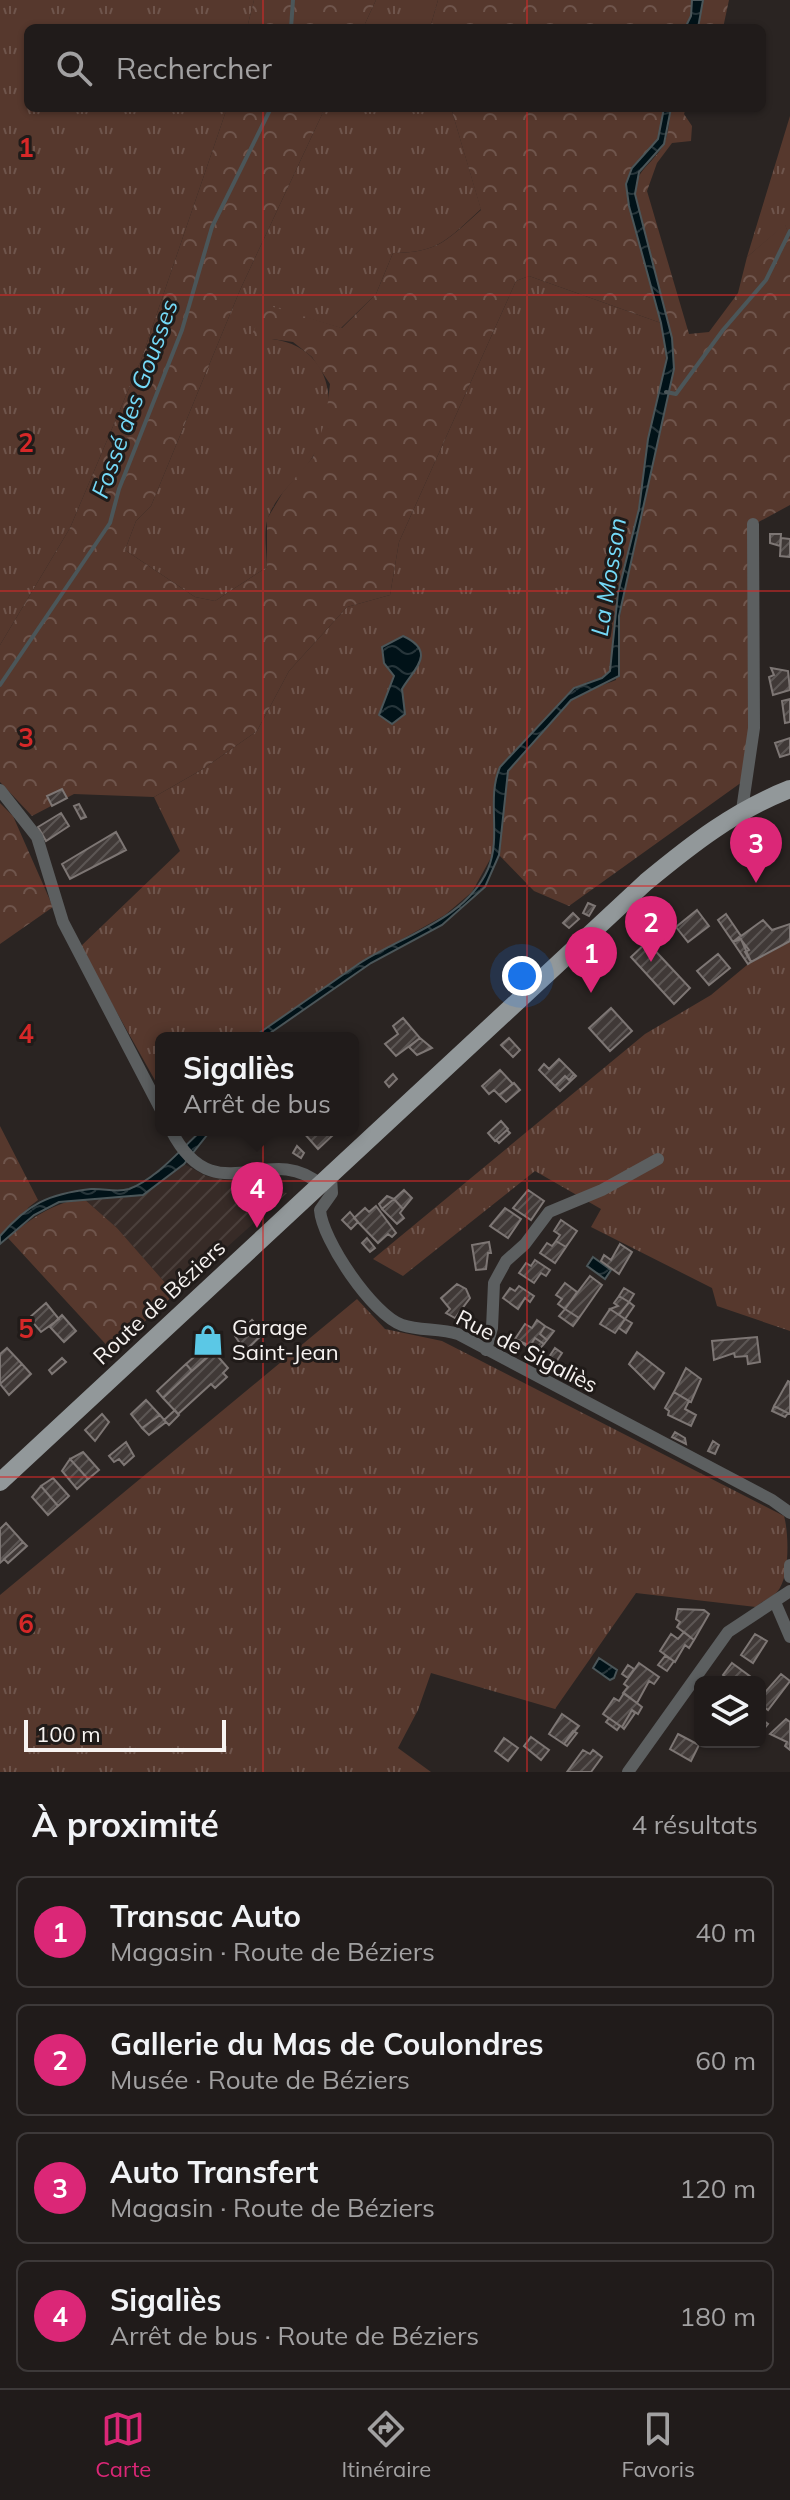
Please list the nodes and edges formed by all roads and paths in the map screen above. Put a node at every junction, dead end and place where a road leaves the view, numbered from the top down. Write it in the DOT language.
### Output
graph roads {
  1 [pos="753,524"];
  2 [pos="790,789"];
  3 [pos="0,790"];
  4 [pos="742,810"];
  5 [pos="155,1098"];
  6 [pos="174,1136"];
  7 [pos="658,1159"];
  8 [pos="326,1181"];
  9 [pos="486,1350"];
  10 [pos="0,1482"];
  11 [pos="790,1513"];
  12 [pos="790,1565"];
  13 [pos="790,1577"];
  14 [pos="790,1591"];
  15 [pos="775,1602"];
  16 [pos="790,1637"];
  17 [pos="628,1772"];
  1 -- 4 [label="street"];
  2 -- 4 [label="main road, Route de Béziers"];
  3 -- 5 [label="street"];
  4 -- 8 [label="main road, Route de Béziers"];
  6 -- 8 [label="street"];
  7 -- 9 [label="street"];
  8 -- 9 [label="street, Rue de Sigaliès"];
  8 -- 10 [label="main road, Route de Béziers"];
  9 -- 11 [label="street, Rue de Sigaliès"];
  12 -- 13 [label="street"];
  14 -- 15 [label="street"];
  15 -- 16 [label="street"];
  15 -- 17 [label="street"];
}
